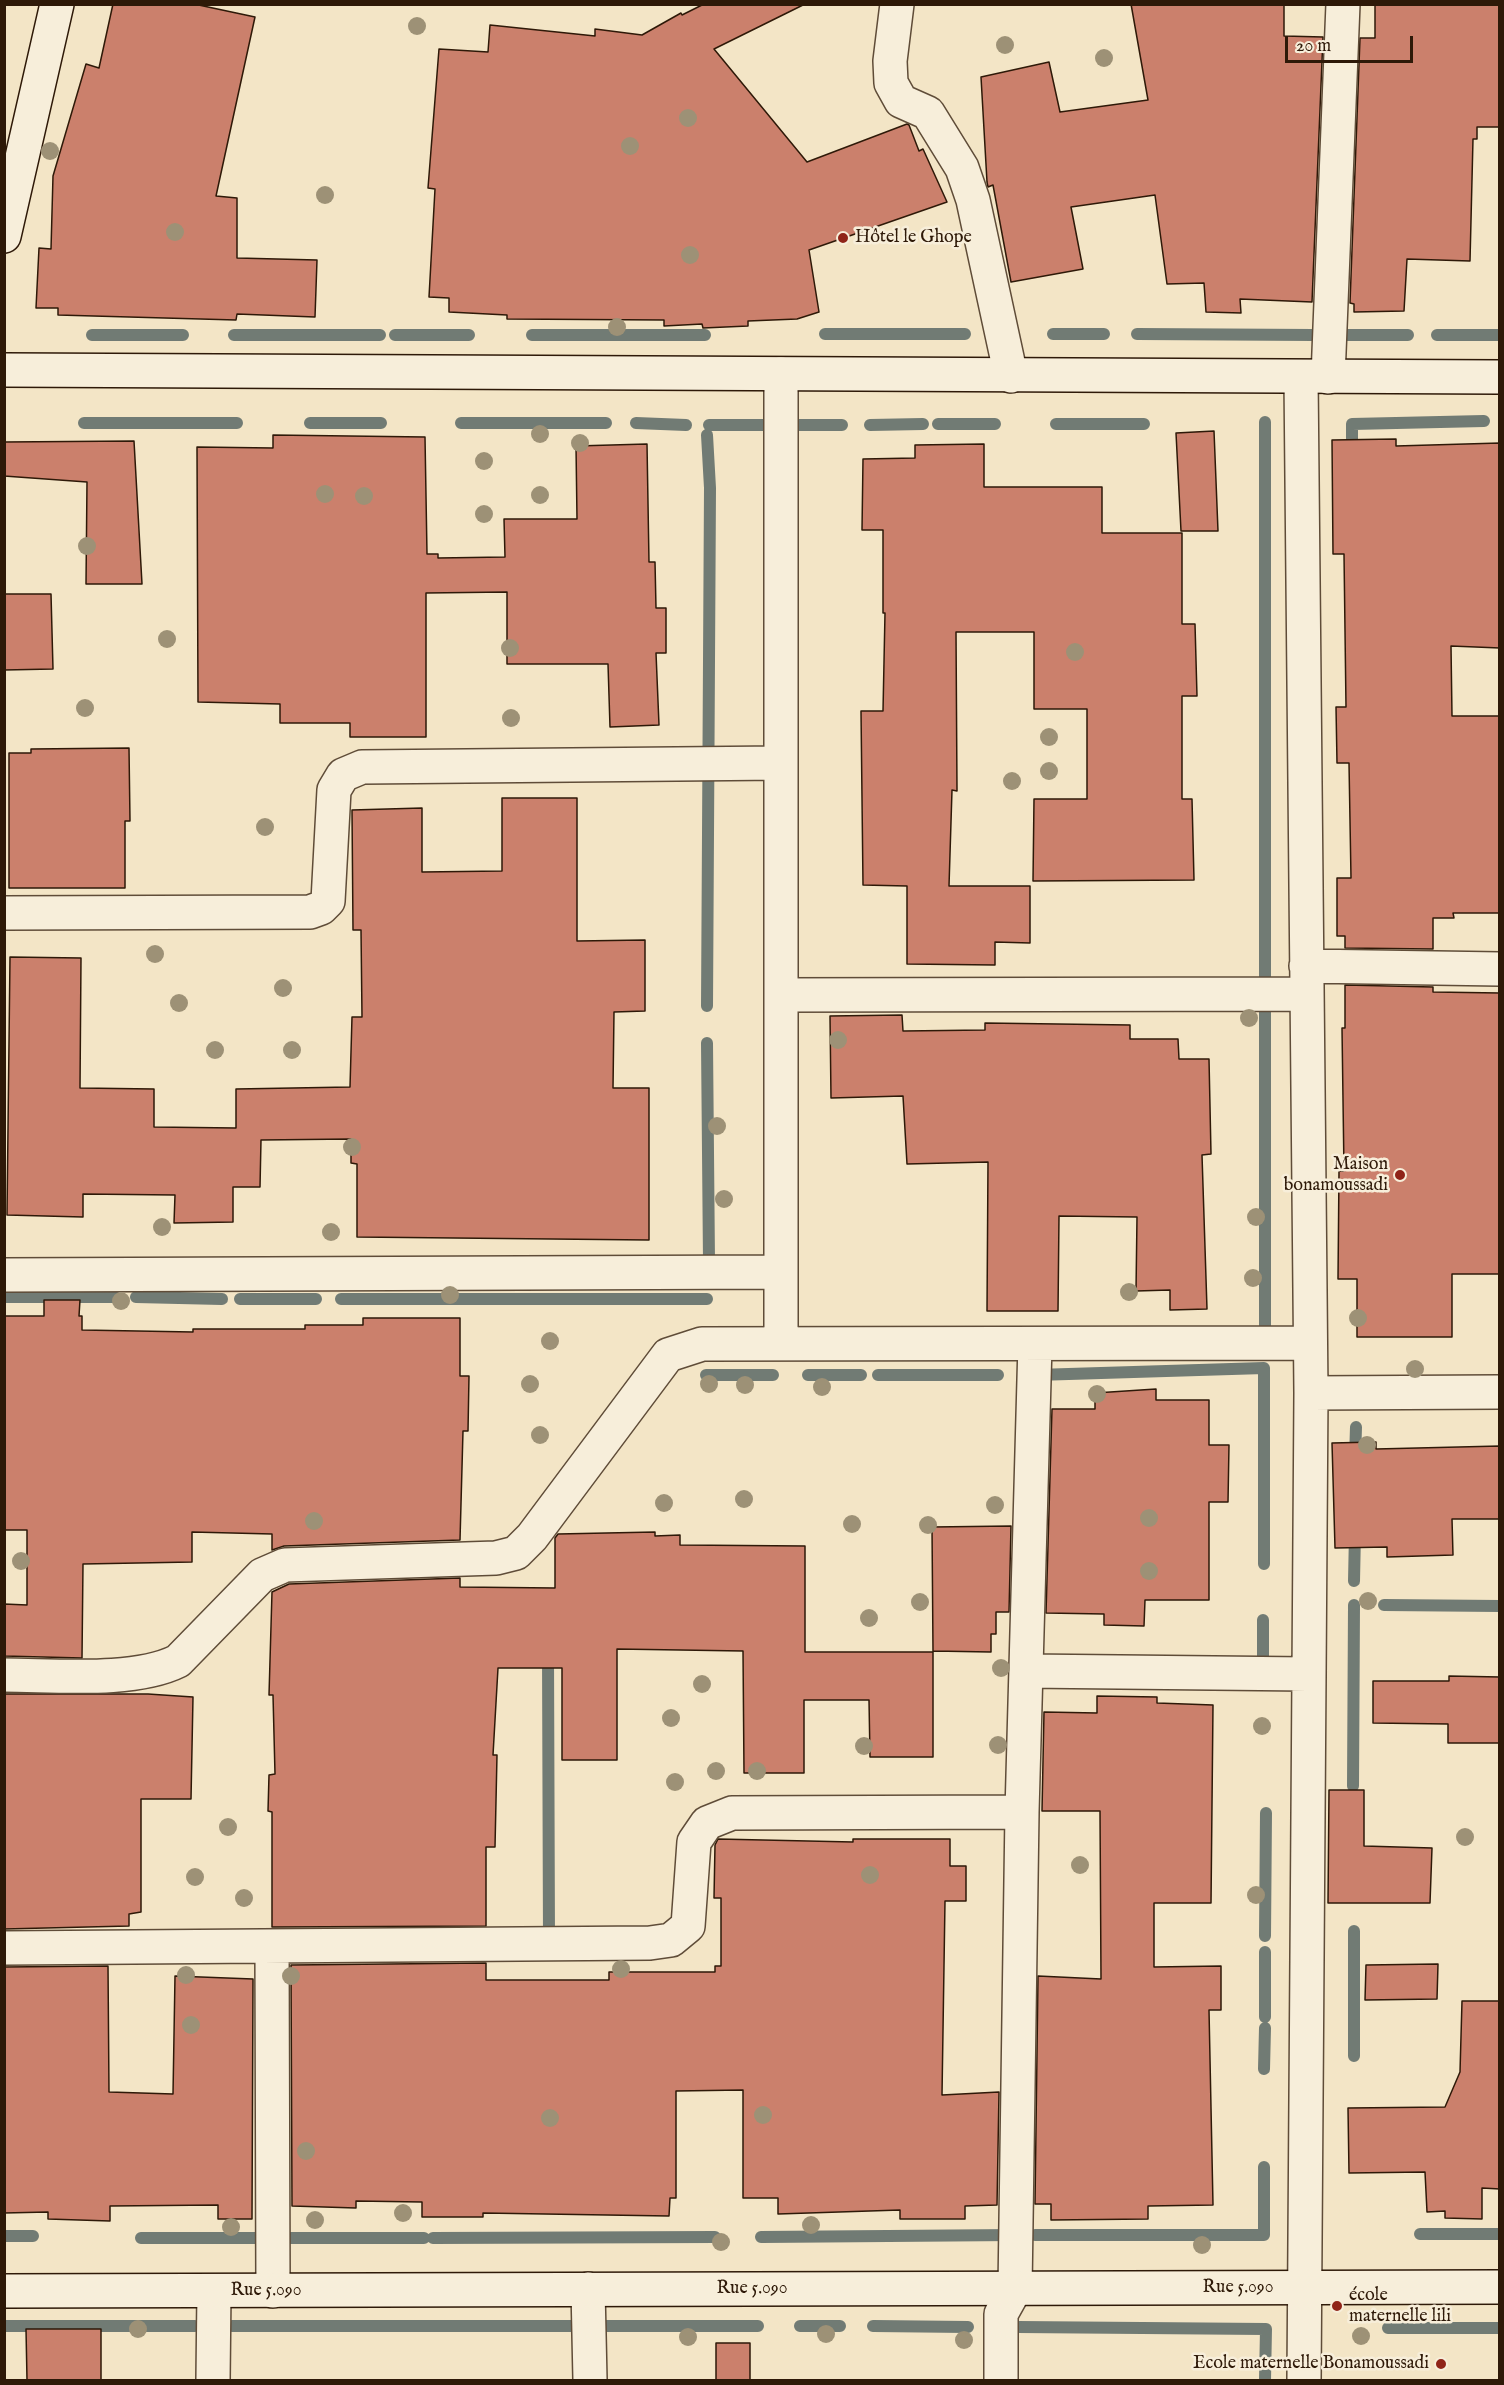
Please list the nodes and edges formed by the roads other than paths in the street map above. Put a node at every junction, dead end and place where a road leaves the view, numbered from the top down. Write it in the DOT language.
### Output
graph roads {
  1 [pos="57,4"];
  2 [pos="897,4"];
  3 [pos="1342,4"];
  4 [pos="4,236"];
  5 [pos="4,370"];
  6 [pos="781,374"];
  7 [pos="1011,376"];
  8 [pos="1314,377"];
  9 [pos="1500,377"];
  10 [pos="781,763"];
  11 [pos="4,913"];
  12 [pos="1500,969"];
  13 [pos="1306,980"];
  14 [pos="781,995"];
  15 [pos="781,1272"];
  16 [pos="4,1275"];
  17 [pos="1310,1343"];
  18 [pos="781,1344"];
  19 [pos="1035,1344"];
  20 [pos="1500,1392"];
  21 [pos="1311,1394"];
  22 [pos="1026,1671"];
  23 [pos="1307,1674"];
  24 [pos="4,1676"];
  25 [pos="1022,1812"];
  26 [pos="272,1946"];
  27 [pos="4,1948"];
  28 [pos="1304,2288"];
  29 [pos="1500,2288"];
  30 [pos="588,2289"];
  31 [pos="1015,2289"];
  32 [pos="4,2291"];
  33 [pos="214,2291"];
  34 [pos="273,2291"];
  35 [pos="213,2380"];
  36 [pos="590,2380"];
  37 [pos="1001,2380"];
  38 [pos="1304,2380"];
  1 -- 4 [label="street"];
  2 -- 7 [label="street"];
  3 -- 8 [label="street"];
  5 -- 6 [label="street"];
  6 -- 7 [label="street"];
  6 -- 10 [label="street"];
  7 -- 8 [label="street"];
  8 -- 9 [label="street"];
  8 -- 13 [label="street"];
  10 -- 11 [label="street"];
  10 -- 14 [label="street"];
  12 -- 13 [label="street"];
  13 -- 14 [label="street"];
  13 -- 17 [label="street"];
  14 -- 15 [label="street"];
  15 -- 16 [label="street"];
  15 -- 18 [label="street"];
  17 -- 19 [label="street"];
  17 -- 21 [label="street"];
  18 -- 19 [label="street"];
  18 -- 24 [label="street"];
  19 -- 22 [label="street"];
  20 -- 21 [label="street"];
  21 -- 23 [label="street"];
  22 -- 23 [label="street"];
  22 -- 25 [label="street"];
  23 -- 28 [label="street"];
  25 -- 26 [label="street"];
  25 -- 31 [label="street"];
  26 -- 27 [label="street"];
  26 -- 34 [label="street"];
  28 -- 29 [label="street, Rue 5.090"];
  28 -- 31 [label="street, Rue 5.090"];
  28 -- 38 [label="street"];
  30 -- 31 [label="street, Rue 5.090"];
  30 -- 34 [label="street, Rue 5.090"];
  30 -- 36 [label="street"];
  31 -- 37 [label="street"];
  32 -- 33 [label="street, Rue 5.090"];
  33 -- 34 [label="street, Rue 5.090"];
  33 -- 35 [label="street"];
}
